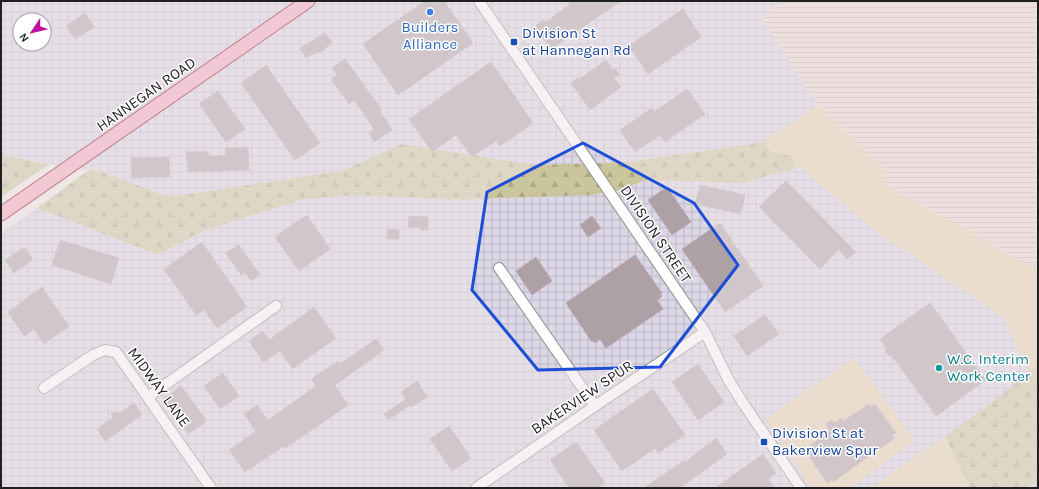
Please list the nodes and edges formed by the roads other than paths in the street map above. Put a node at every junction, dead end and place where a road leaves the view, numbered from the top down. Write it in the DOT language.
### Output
graph roads {
  1 [pos="308,1"];
  2 [pos="479,1"];
  3 [pos="1,214"];
  4 [pos="499,268"];
  5 [pos="276,306"];
  6 [pos="704,332"];
  7 [pos="44,388"];
  8 [pos="148,397"];
  9 [pos="595,406"];
  10 [pos="212,488"];
  11 [pos="476,488"];
  12 [pos="801,488"];
  1 -- 3 [label="main road, HANNEGAN ROAD"];
  2 -- 6 [label="street, DIVISION STREET"];
  4 -- 9 [label="street"];
  5 -- 8 [label="street"];
  6 -- 9 [label="street, BAKERVIEW SPUR"];
  6 -- 12 [label="street, DIVISION STREET"];
  7 -- 8 [label="street, MIDWAY LANE"];
  8 -- 10 [label="street, MIDWAY LANE"];
  9 -- 11 [label="street, BAKERVIEW SPUR"];
}
